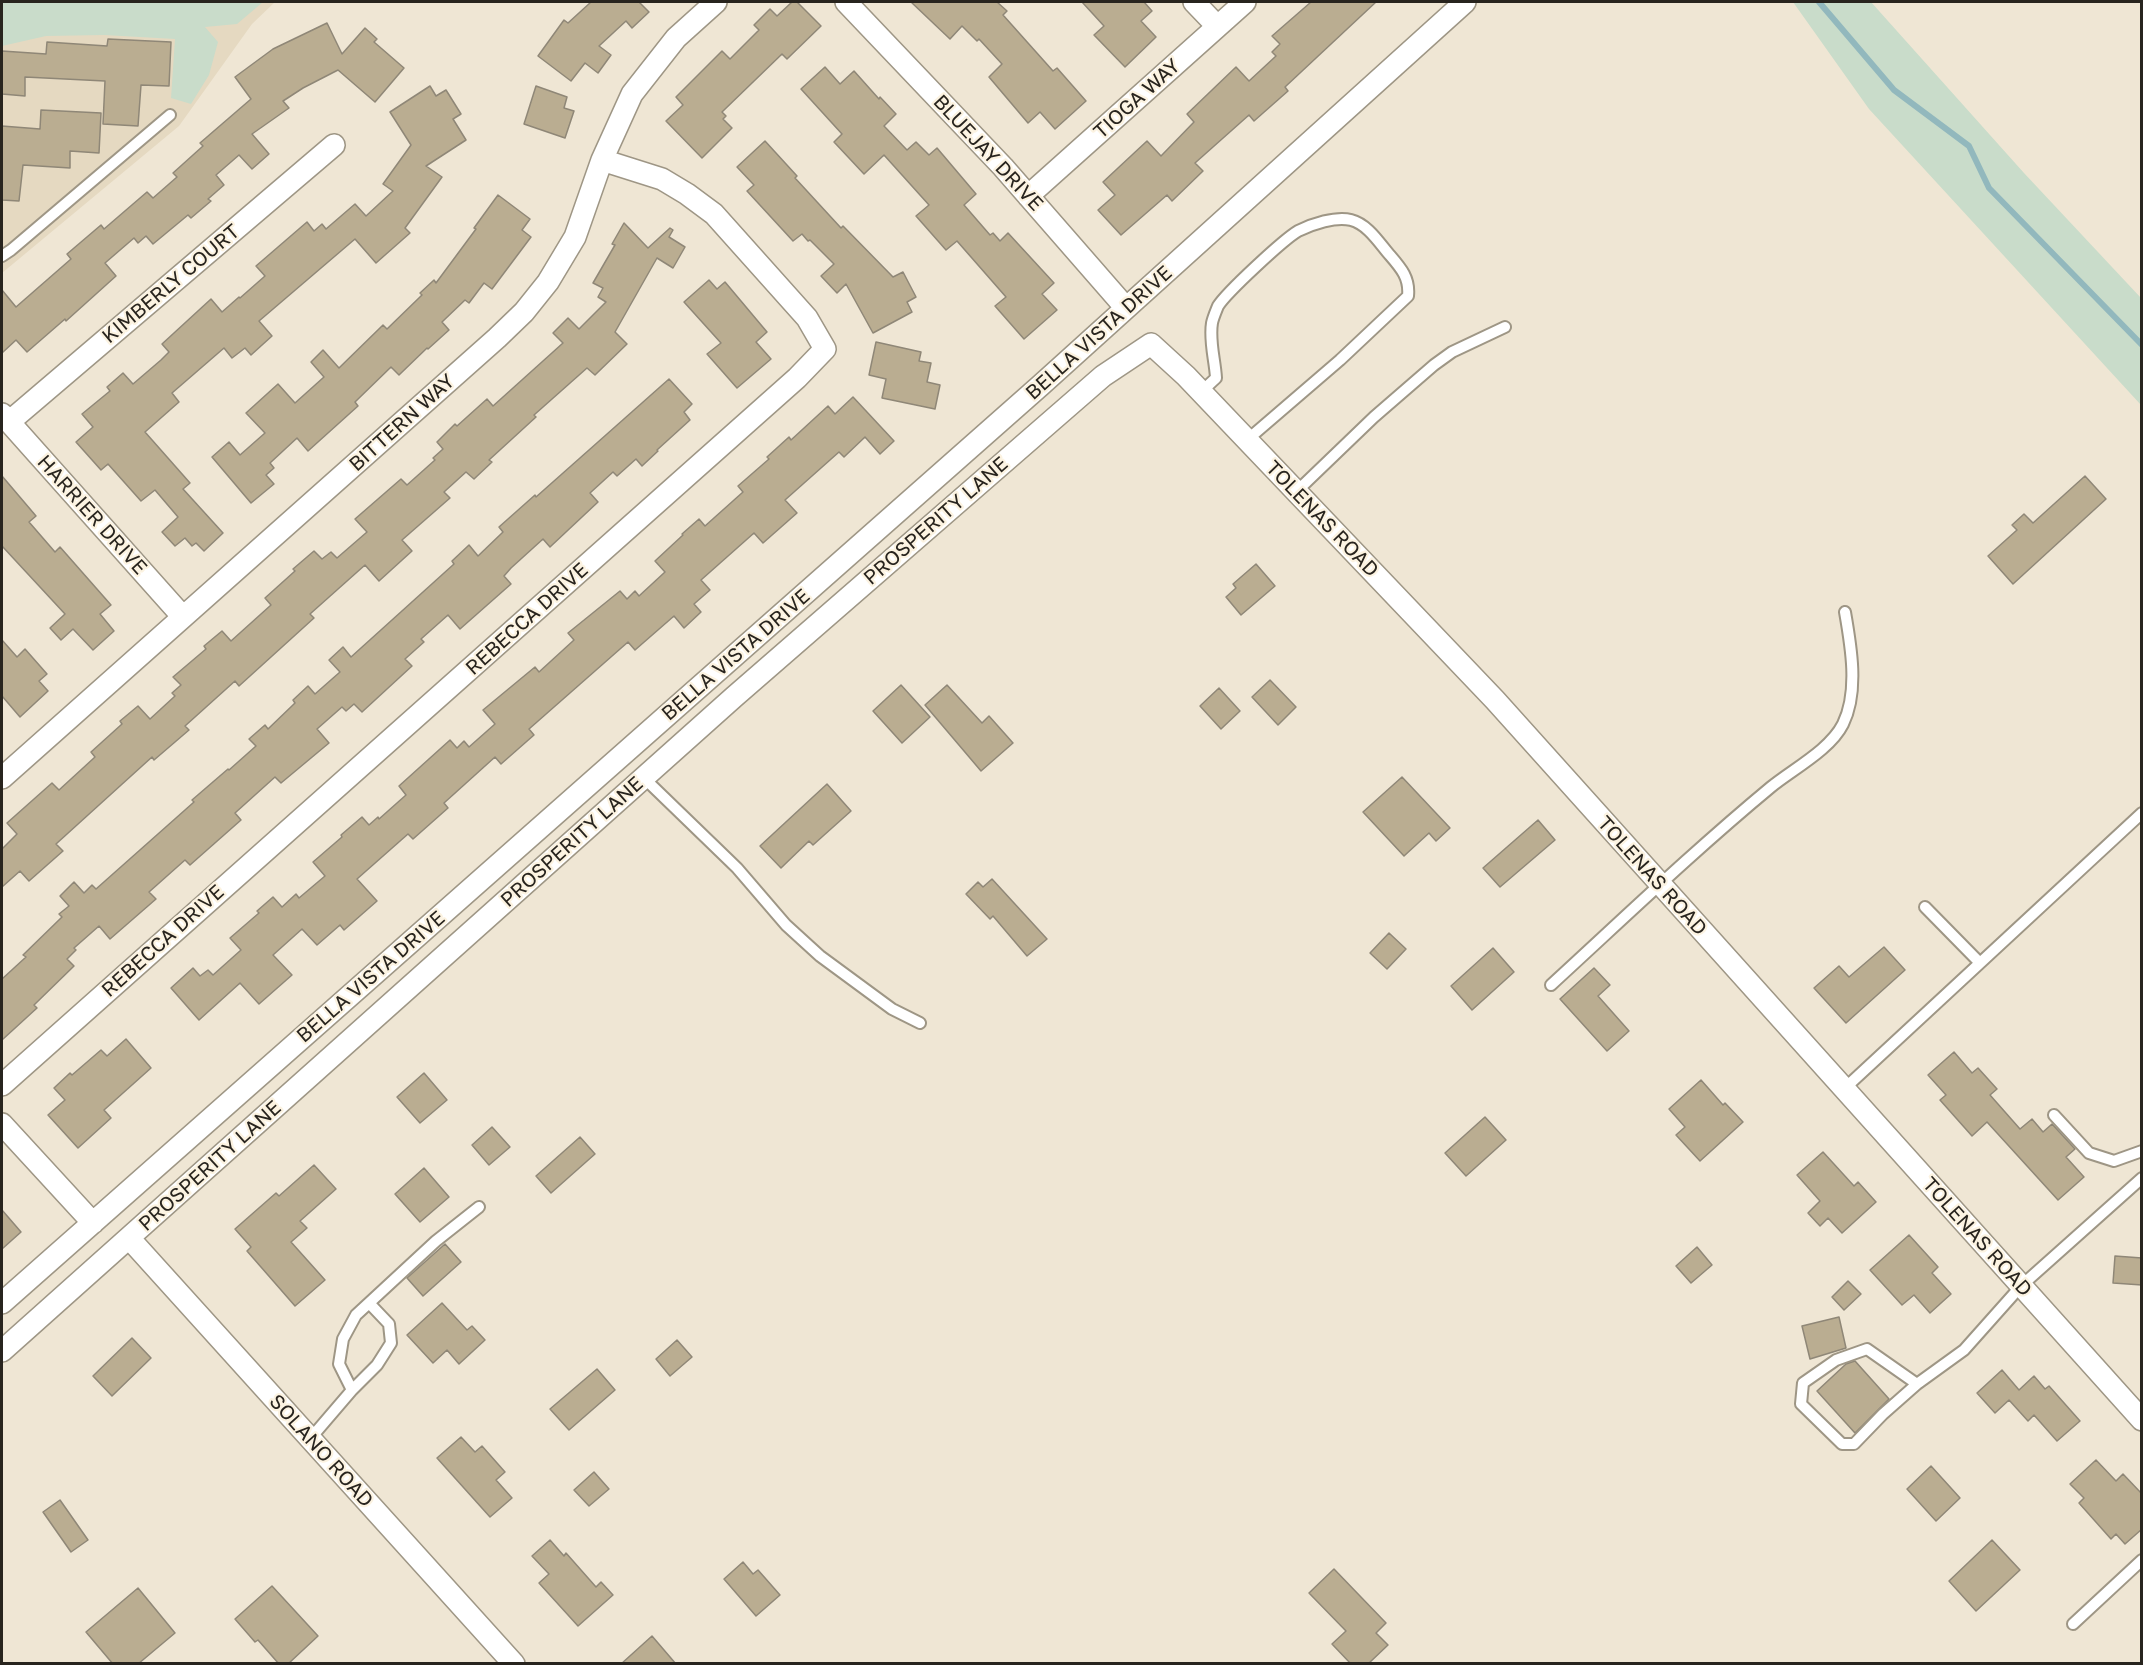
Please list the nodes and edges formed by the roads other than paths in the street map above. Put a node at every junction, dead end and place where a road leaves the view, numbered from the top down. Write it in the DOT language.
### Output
graph roads {
  1 [pos="716,2"];
  2 [pos="846,2"];
  3 [pos="1194,2"];
  4 [pos="1245,2"];
  5 [pos="1465,2"];
  6 [pos="1217,26"];
  7 [pos="170,116"];
  8 [pos="334,145"];
  9 [pos="602,160"];
  10 [pos="1028,196"];
  11 [pos="2,256"];
  12 [pos="1126,308"];
  13 [pos="1505,327"];
  14 [pos="1151,344"];
  15 [pos="1201,392"];
  16 [pos="5,418"];
  17 [pos="1247,440"];
  18 [pos="1296,492"];
  19 [pos="1845,612"];
  20 [pos="183,617"];
  21 [pos="3,773"];
  22 [pos="644,778"];
  23 [pos="2142,813"];
  24 [pos="1660,885"];
  25 [pos="1925,907"];
  26 [pos="1980,963"];
  27 [pos="1551,985"];
  28 [pos="920,1023"];
  29 [pos="2,1085"];
  30 [pos="1844,1089"];
  31 [pos="2054,1115"];
  32 [pos="2,1124"];
  33 [pos="2142,1151"];
  34 [pos="2142,1178"];
  35 [pos="479,1206"];
  36 [pos="93,1223"];
  37 [pos="129,1238"];
  38 [pos="2021,1286"];
  39 [pos="369,1303"];
  40 [pos="2,1304"];
  41 [pos="2,1351"];
  42 [pos="1917,1384"];
  43 [pos="352,1390"];
  44 [pos="2142,1420"];
  45 [pos="310,1439"];
  46 [pos="2142,1560"];
  47 [pos="2073,1624"];
  48 [pos="513,1664"];
  1 -- 9 [label="street, BITTERN WAY"];
  2 -- 10 [label="street, BLUEJAY DRIVE"];
  3 -- 6 [label="street"];
  4 -- 6 [label="street, TIOGA WAY"];
  5 -- 12 [label="street, BELLA VISTA DRIVE"];
  6 -- 10 [label="street, TIOGA WAY"];
  7 -- 11 [label="lane"];
  8 -- 16 [label="street, KIMBERLY COURT"];
  9 -- 20 [label="street, BITTERN WAY"];
  9 -- 29 [label="street, REBECCA DRIVE"];
  10 -- 12 [label="street, BLUEJAY DRIVE"];
  12 -- 36 [label="street, BELLA VISTA DRIVE"];
  13 -- 18 [label="lane"];
  14 -- 15 [label="street, TOLENAS ROAD"];
  14 -- 22 [label="street, PROSPERITY LANE"];
  15 -- 17 [label="street, TOLENAS ROAD"];
  15 -- 17 [label="lane"];
  16 -- 20 [label="street, HARRIER DRIVE"];
  17 -- 18 [label="street, TOLENAS ROAD"];
  18 -- 24 [label="street, TOLENAS ROAD"];
  19 -- 24 [label="lane"];
  20 -- 21 [label="street, BITTERN WAY"];
  22 -- 28 [label="lane"];
  22 -- 37 [label="street, PROSPERITY LANE"];
  23 -- 26 [label="lane"];
  24 -- 27 [label="lane"];
  24 -- 30 [label="street, TOLENAS ROAD"];
  25 -- 26 [label="lane"];
  26 -- 30 [label="lane"];
  30 -- 38 [label="street, TOLENAS ROAD"];
  31 -- 33 [label="lane"];
  32 -- 36 [label="street"];
  34 -- 38 [label="lane"];
  35 -- 39 [label="lane"];
  36 -- 40 [label="street, BELLA VISTA DRIVE"];
  37 -- 41 [label="street, PROSPERITY LANE"];
  37 -- 45 [label="street, SOLANO ROAD"];
  38 -- 42 [label="lane"];
  38 -- 44 [label="street, TOLENAS ROAD"];
  39 -- 43 [label="lane"];
  39 -- 43 [label="lane"];
  42 -- 42 [label="lane"];
  43 -- 45 [label="lane"];
  45 -- 48 [label="street, SOLANO ROAD"];
  46 -- 47 [label="lane"];
}
